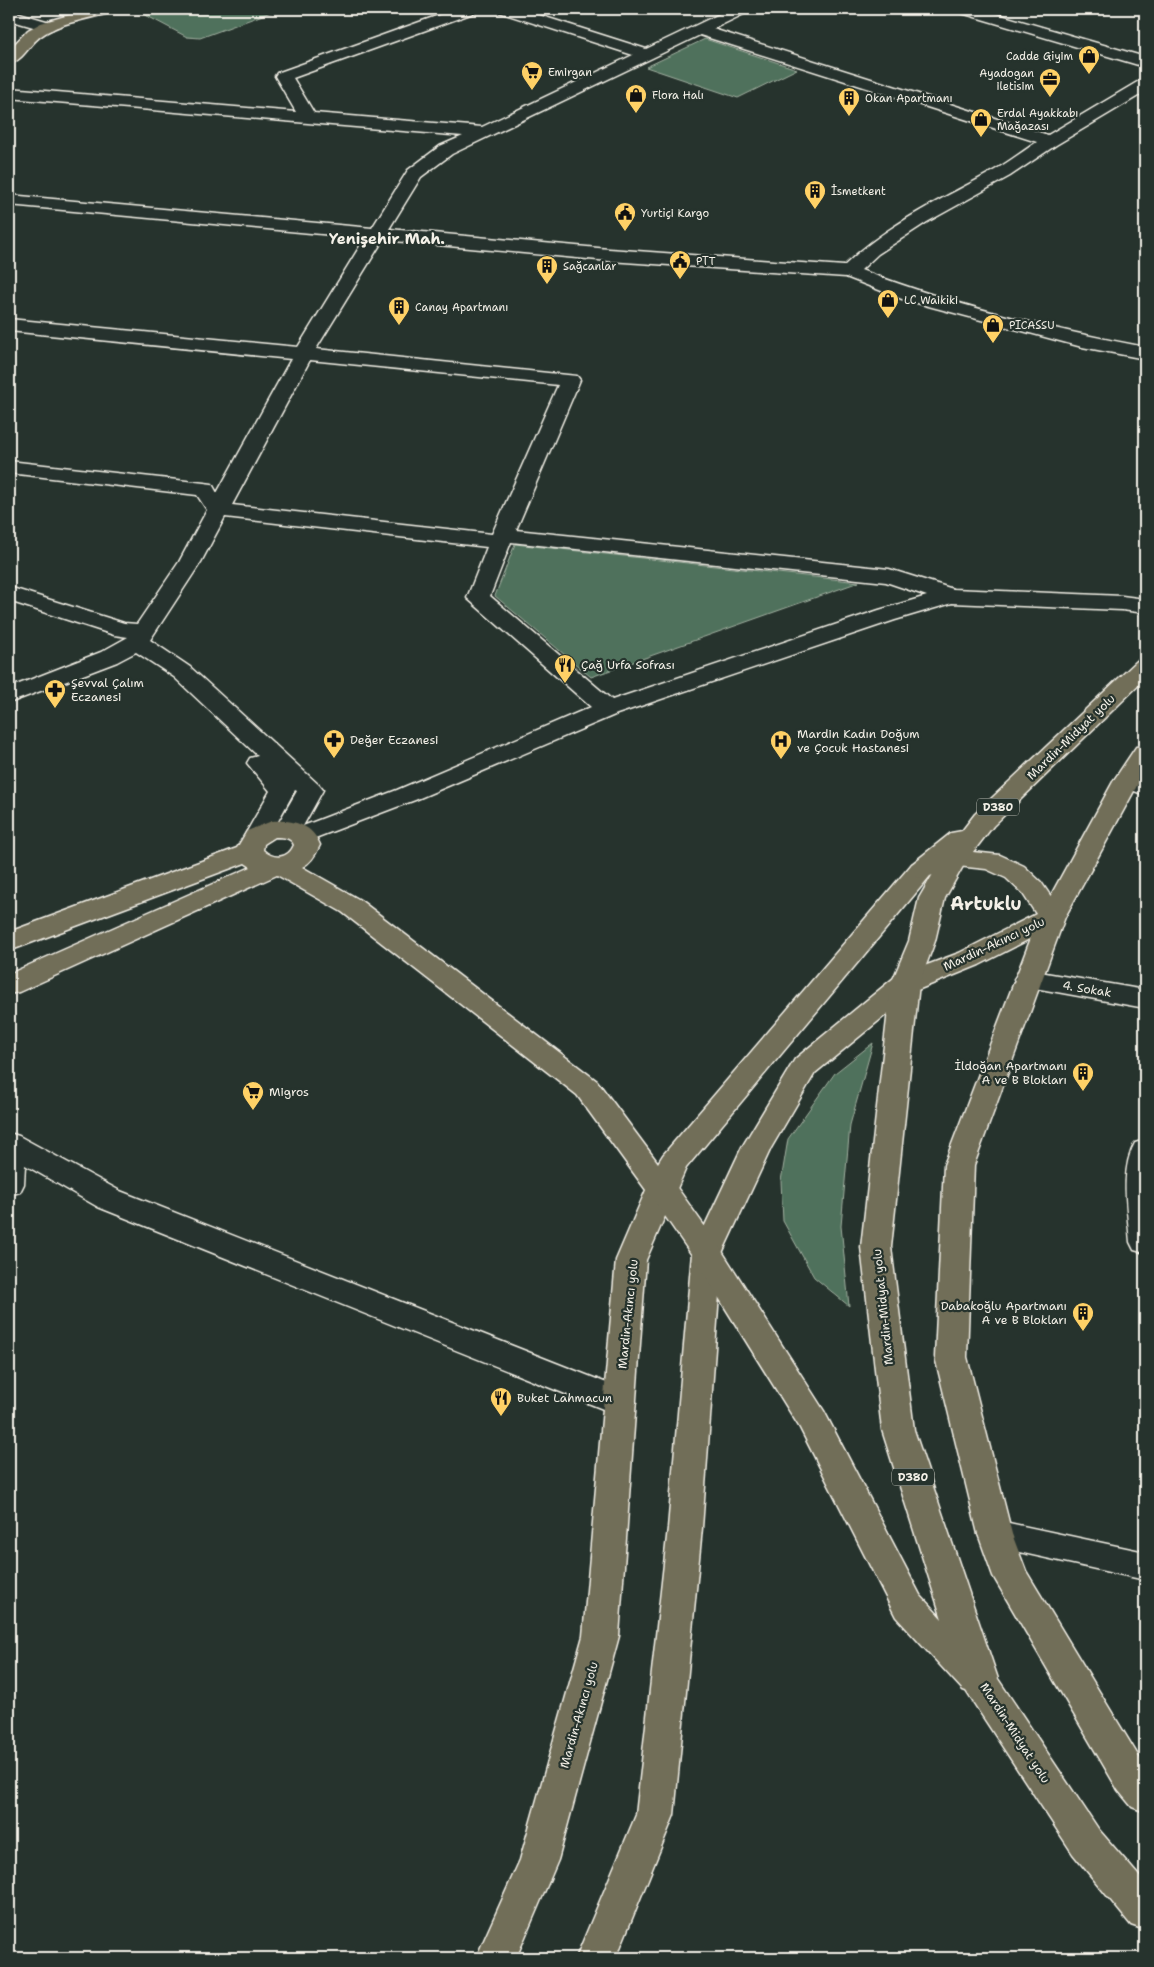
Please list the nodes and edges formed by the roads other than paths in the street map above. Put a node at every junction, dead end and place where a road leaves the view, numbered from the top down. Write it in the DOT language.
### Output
graph roads {
  1 [pos="72,9"];
  2 [pos="106,9"];
  3 [pos="470,9"];
  4 [pos="505,9"];
  5 [pos="742,9"];
  6 [pos="964,9"];
  7 [pos="9,15"];
  8 [pos="41,24"];
  9 [pos="699,30"];
  10 [pos="9,42"];
  11 [pos="646,54"];
  12 [pos="9,59"];
  13 [pos="1145,62"];
  14 [pos="1145,86"];
  15 [pos="9,93"];
  16 [pos="308,117"];
  17 [pos="483,132"];
  18 [pos="1050,141"];
  19 [pos="9,200"];
  20 [pos="379,234"];
  21 [pos="849,272"];
  22 [pos="9,325"];
  23 [pos="304,353"];
  24 [pos="1145,353"];
  25 [pos="9,467"];
  26 [pos="218,510"];
  27 [pos="502,538"];
  28 [pos="9,594"];
  29 [pos="950,596"];
  30 [pos="1145,606"];
  31 [pos="141,637"];
  32 [pos="1145,666"];
  33 [pos="9,696"];
  34 [pos="608,709"];
  35 [pos="1145,752"];
  36 [pos="1136,783"];
  37 [pos="984,820"];
  38 [pos="295,832"];
  39 [pos="254,844"];
  40 [pos="955,858"];
  41 [pos="278,865"];
  42 [pos="921,870"];
  43 [pos="1052,917"];
  44 [pos="9,942"];
  45 [pos="1028,979"];
  46 [pos="905,984"];
  47 [pos="9,985"];
  48 [pos="1145,998"];
  49 [pos="10,1144"];
  50 [pos="1145,1151"];
  51 [pos="9,1184"];
  52 [pos="662,1190"];
  53 [pos="1145,1242"];
  54 [pos="707,1253"];
  55 [pos="620,1402"];
  56 [pos="995,1534"];
  57 [pos="1145,1566"];
  58 [pos="982,1686"];
  59 [pos="1145,1795"];
  60 [pos="1145,1912"];
  61 [pos="496,1958"];
  62 [pos="596,1958"];
  1 -- 8 [label="main road"];
  2 -- 8 [label="main road"];
  3 -- 16 [label="street"];
  4 -- 11 [label="street"];
  5 -- 9 [label="street"];
  6 -- 13 [label="street"];
  7 -- 8 [label="street"];
  8 -- 10 [label="main road"];
  8 -- 12 [label="main road"];
  9 -- 11 [label="street"];
  9 -- 18 [label="street"];
  11 -- 17 [label="street"];
  14 -- 18 [label="street"];
  15 -- 16 [label="street"];
  16 -- 17 [label="street"];
  17 -- 20 [label="street"];
  18 -- 21 [label="street"];
  19 -- 20 [label="street"];
  20 -- 21 [label="street"];
  20 -- 23 [label="street"];
  21 -- 24 [label="street"];
  22 -- 23 [label="street"];
  23 -- 26 [label="street"];
  23 -- 27 [label="street"];
  25 -- 26 [label="street"];
  26 -- 27 [label="street"];
  26 -- 31 [label="street"];
  27 -- 29 [label="street"];
  27 -- 34 [label="street"];
  28 -- 31 [label="street"];
  29 -- 30 [label="street"];
  29 -- 34 [label="street"];
  31 -- 33 [label="street"];
  31 -- 38 [label="street"];
  31 -- 39 [label="street"];
  32 -- 37 [label="main road, Mardin-Midyat yolu / D380"];
  34 -- 38 [label="street"];
  35 -- 36 [label="main road"];
  36 -- 43 [label="main road"];
  37 -- 40 [label="main road, Mardin-Midyat yolu / D380"];
  37 -- 42 [label="main road"];
  38 -- 39 [label="main road"];
  38 -- 41 [label="main road"];
  39 -- 41 [label="main road"];
  39 -- 44 [label="main road"];
  40 -- 42 [label="main road, Mardin-Akıncı yolu"];
  40 -- 43 [label="main road, Mardin-Akıncı yolu"];
  40 -- 46 [label="main road, Mardin-Midyat yolu / D380"];
  41 -- 47 [label="main road"];
  41 -- 52 [label="main road"];
  42 -- 52 [label="main road, Mardin-Akıncı yolu"];
  43 -- 45 [label="main road"];
  43 -- 46 [label="main road, Mardin-Akıncı yolu"];
  45 -- 48 [label="street, 4. Sokak"];
  45 -- 56 [label="main road"];
  46 -- 54 [label="main road, Mardin-Akıncı yolu"];
  46 -- 58 [label="main road, Mardin-Midyat yolu / D380"];
  49 -- 51 [label="street"];
  49 -- 55 [label="street"];
  50 -- 53 [label="street"];
  52 -- 54 [label="main road"];
  52 -- 55 [label="main road, Mardin-Akıncı yolu"];
  54 -- 58 [label="main road"];
  54 -- 62 [label="main road, Mardin-Akıncı yolu"];
  55 -- 61 [label="main road, Mardin-Akıncı yolu"];
  56 -- 57 [label="street"];
  56 -- 59 [label="main road"];
  58 -- 60 [label="main road, Mardin-Midyat yolu / D380"];
}
